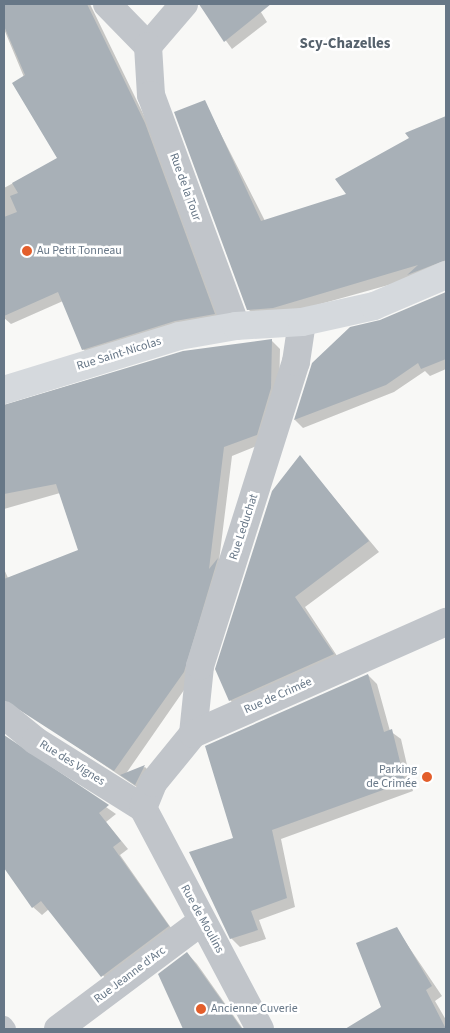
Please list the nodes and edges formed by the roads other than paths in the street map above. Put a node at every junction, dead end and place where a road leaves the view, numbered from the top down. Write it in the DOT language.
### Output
graph roads {
  1 [pos="107,4"];
  2 [pos="184,4"];
  3 [pos="148,46"];
  4 [pos="446,275"];
  5 [pos="302,322"];
  6 [pos="236,326"];
  7 [pos="4,390"];
  8 [pos="446,622"];
  9 [pos="4,715"];
  10 [pos="193,734"];
  11 [pos="143,808"];
  12 [pos="201,922"];
  13 [pos="4,1025"];
  14 [pos="7,1029"];
  15 [pos="58,1029"];
  16 [pos="260,1029"];
  1 -- 3 [label="street"];
  2 -- 3 [label="street"];
  3 -- 6 [label="street, Rue de la Tour"];
  4 -- 5 [label="street, Rue Saint-Nicolas"];
  5 -- 6 [label="street, Rue Saint-Nicolas"];
  5 -- 10 [label="street, Rue Leduchat"];
  6 -- 7 [label="street, Rue Saint-Nicolas"];
  8 -- 10 [label="street, Rue de Crimée"];
  9 -- 11 [label="street, Rue des Vignes"];
  10 -- 11 [label="street, Rue de Crimée"];
  11 -- 12 [label="street, Rue de Moulins"];
  12 -- 15 [label="street, Rue Jeanne d'Arc"];
  12 -- 16 [label="street, Rue de Moulins"];
  13 -- 14 [label="lane"];
}
